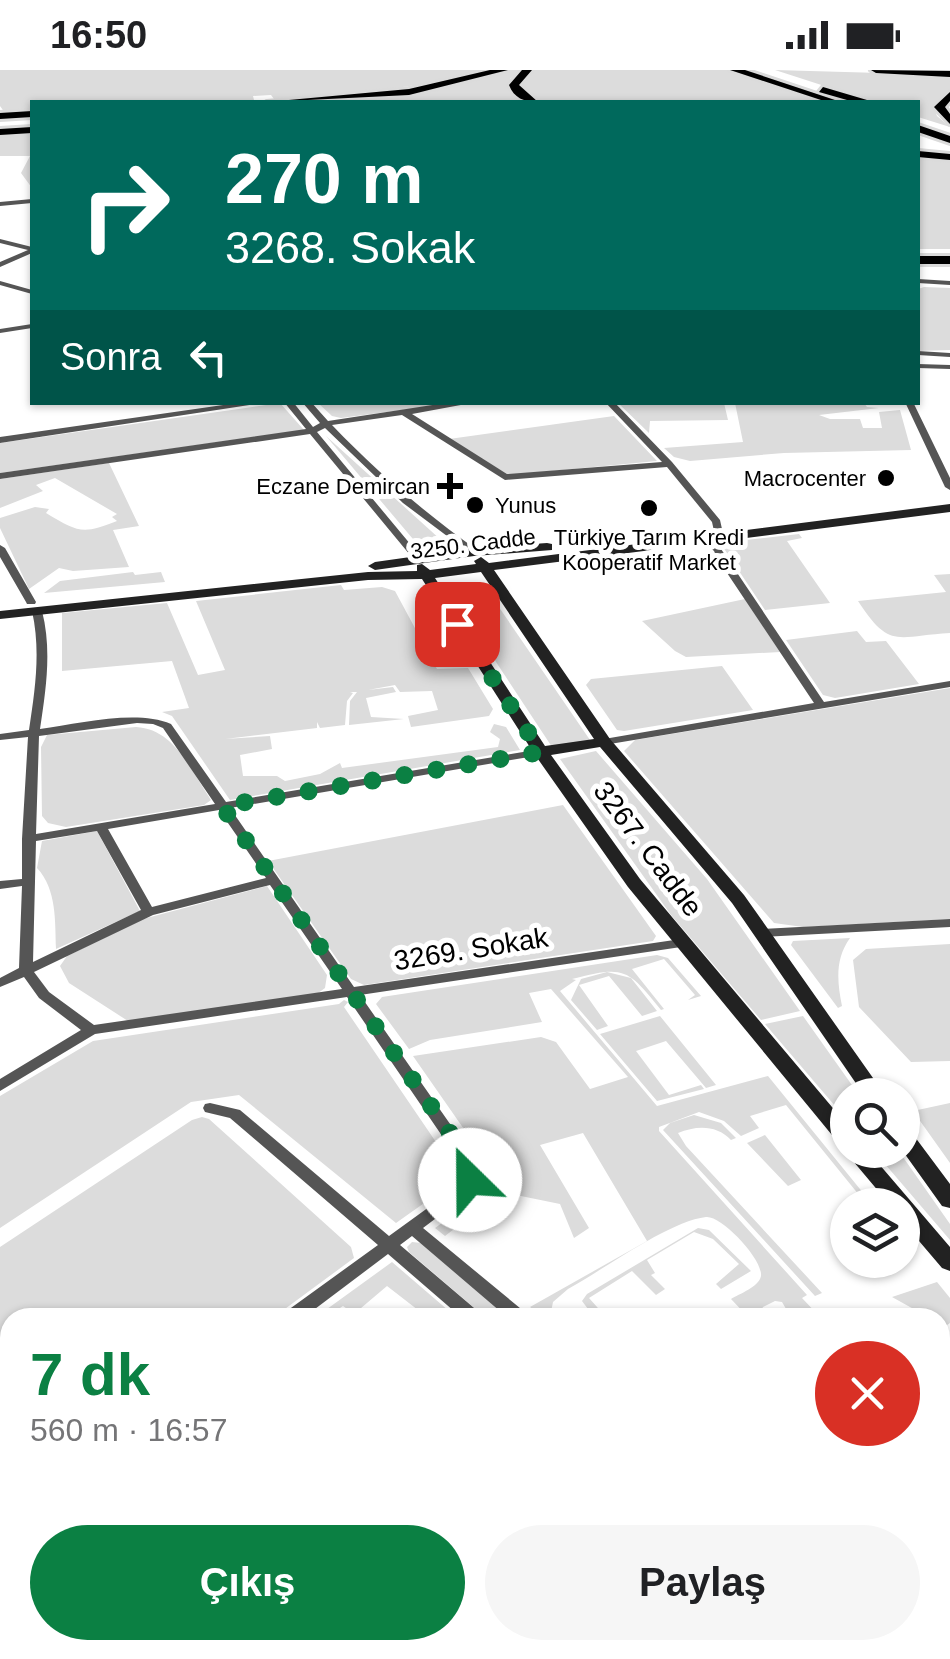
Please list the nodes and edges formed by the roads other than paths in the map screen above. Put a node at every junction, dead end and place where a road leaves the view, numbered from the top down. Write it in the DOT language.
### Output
graph roads {
  1 [pos="504,70"];
  2 [pos="526,70"];
  3 [pos="734,70"];
  4 [pos="744,70"];
  5 [pos="764,70"];
  6 [pos="876,70"];
  7 [pos="950,74"];
  8 [pos="950,95"];
  9 [pos="299,100"];
  10 [pos="530,100"];
  11 [pos="832,100"];
  12 [pos="833,100"];
  13 [pos="857,100"];
  14 [pos="0,118"];
  15 [pos="950,121"];
  16 [pos="30,122"];
  17 [pos="30,122"];
  18 [pos="920,127"];
  19 [pos="0,130"];
  20 [pos="950,139"];
  21 [pos="920,145"];
  22 [pos="30,202"];
  23 [pos="0,204"];
  24 [pos="0,237"];
  25 [pos="30,246"];
  26 [pos="30,248"];
  27 [pos="920,252"];
  28 [pos="950,252"];
  29 [pos="920,260"];
  30 [pos="950,260"];
  31 [pos="0,265"];
  32 [pos="920,281"];
  33 [pos="950,283"];
  34 [pos="0,284"];
  35 [pos="29,291"];
  36 [pos="0,294"];
  37 [pos="30,326"];
  38 [pos="0,331"];
  39 [pos="920,354"];
  40 [pos="950,354"];
  41 [pos="920,366"];
  42 [pos="950,367"];
  43 [pos="244,405"];
  44 [pos="291,405"];
  45 [pos="309,405"];
  46 [pos="452,405"];
  47 [pos="612,405"];
  48 [pos="911,405"];
  49 [pos="404,412"];
  50 [pos="325,424"];
  51 [pos="313,431"];
  52 [pos="0,440"];
  53 [pos="670,464"];
  54 [pos="0,476"];
  55 [pos="950,487"];
  56 [pos="950,499"];
  57 [pos="950,508"];
  58 [pos="716,534"];
  59 [pos="0,548"];
  60 [pos="474,552"];
  61 [pos="422,567"];
  62 [pos="485,568"];
  63 [pos="0,605"];
  64 [pos="34,606"];
  65 [pos="0,615"];
  66 [pos="950,684"];
  67 [pos="821,706"];
  68 [pos="34,732"];
  69 [pos="0,736"];
  70 [pos="604,742"];
  71 [pos="541,752"];
  72 [pos="222,806"];
  73 [pos="101,826"];
  74 [pos="28,839"];
  75 [pos="274,880"];
  76 [pos="26,882"];
  77 [pos="0,885"];
  78 [pos="148,912"];
  79 [pos="950,924"];
  80 [pos="761,933"];
  81 [pos="681,943"];
  82 [pos="26,970"];
  83 [pos="0,983"];
  84 [pos="352,993"];
  85 [pos="92,1030"];
  86 [pos="863,1078"];
  87 [pos="0,1086"];
  88 [pos="210,1108"];
  89 [pos="830,1119"];
  90 [pos="920,1159"];
  91 [pos="871,1168"];
  92 [pos="888,1188"];
  93 [pos="950,1200"];
  94 [pos="920,1226"];
  95 [pos="412,1227"];
  96 [pos="388,1245"];
  97 [pos="950,1262"];
  98 [pos="303,1308"];
  99 [pos="462,1308"];
  100 [pos="508,1308"];
  1 -- 9 [label="highway"];
  2 -- 10 [label="highway"];
  3 -- 11 [label="highway"];
  4 -- 12 [label="highway"];
  5 -- 13 [label="highway"];
  6 -- 7 [label="highway"];
  8 -- 15 [label="highway"];
  14 -- 16 [label="highway"];
  17 -- 19 [label="highway"];
  18 -- 20 [label="highway"];
  20 -- 21 [label="highway"];
  22 -- 23 [label="street"];
  24 -- 25 [label="street"];
  26 -- 31 [label="street"];
  27 -- 28 [label="highway"];
  29 -- 30 [label="highway"];
  32 -- 33 [label="street"];
  34 -- 35 [label="street"];
  35 -- 36 [label="street"];
  37 -- 38 [label="street"];
  39 -- 40 [label="street"];
  41 -- 42 [label="street"];
  43 -- 52 [label="street"];
  44 -- 51 [label="street"];
  45 -- 50 [label="street"];
  46 -- 49 [label="street"];
  47 -- 53 [label="street"];
  48 -- 55 [label="street"];
  49 -- 50 [label="street"];
  49 -- 53 [label="street"];
  50 -- 51 [label="street"];
  50 -- 60 [label="street"];
  51 -- 54 [label="street"];
  51 -- 61 [label="street"];
  53 -- 58 [label="street"];
  56 -- 58 [label="street, 3250. Cadde"];
  57 -- 58 [label="street, 3250. Cadde"];
  58 -- 60 [label="street, 3250. Cadde"];
  58 -- 62 [label="street, 3250. Cadde"];
  58 -- 67 [label="street"];
  59 -- 64 [label="street"];
  60 -- 61 [label="street, 3250. Cadde"];
  60 -- 62 [label="street, 3267. Cadde"];
  61 -- 62 [label="street, 3250. Cadde"];
  61 -- 64 [label="street, 3250. Cadde"];
  61 -- 71 [label="street, 3267. Cadde"];
  62 -- 70 [label="street, 3267. Cadde"];
  63 -- 64 [label="street, 3250. Cadde"];
  64 -- 65 [label="street, 3250. Cadde"];
  64 -- 68 [label="street"];
  66 -- 67 [label="street"];
  67 -- 70 [label="street"];
  68 -- 69 [label="street"];
  68 -- 72 [label="street"];
  68 -- 74 [label="street"];
  70 -- 71 [label="street"];
  70 -- 80 [label="street, 3267. Cadde"];
  71 -- 72 [label="street"];
  71 -- 81 [label="street, 3267. Cadde"];
  72 -- 73 [label="street"];
  72 -- 75 [label="street"];
  73 -- 74 [label="street"];
  73 -- 78 [label="street"];
  74 -- 76 [label="street"];
  75 -- 78 [label="street"];
  75 -- 84 [label="street"];
  76 -- 77 [label="street"];
  76 -- 82 [label="street"];
  78 -- 82 [label="street"];
  79 -- 80 [label="street"];
  80 -- 86 [label="street, 3267. Cadde"];
  81 -- 84 [label="street, 3269. Sokak"];
  81 -- 89 [label="street, 3267. Cadde"];
  82 -- 83 [label="street"];
  82 -- 85 [label="street"];
  84 -- 85 [label="street, 3269. Sokak"];
  84 -- 95 [label="street"];
  85 -- 87 [label="street"];
  88 -- 96 [label="street"];
  90 -- 93 [label="street"];
  91 -- 92 [label="street"];
  94 -- 97 [label="street"];
  95 -- 96 [label="street"];
  95 -- 100 [label="street"];
  96 -- 98 [label="street"];
  96 -- 99 [label="street"];
}
